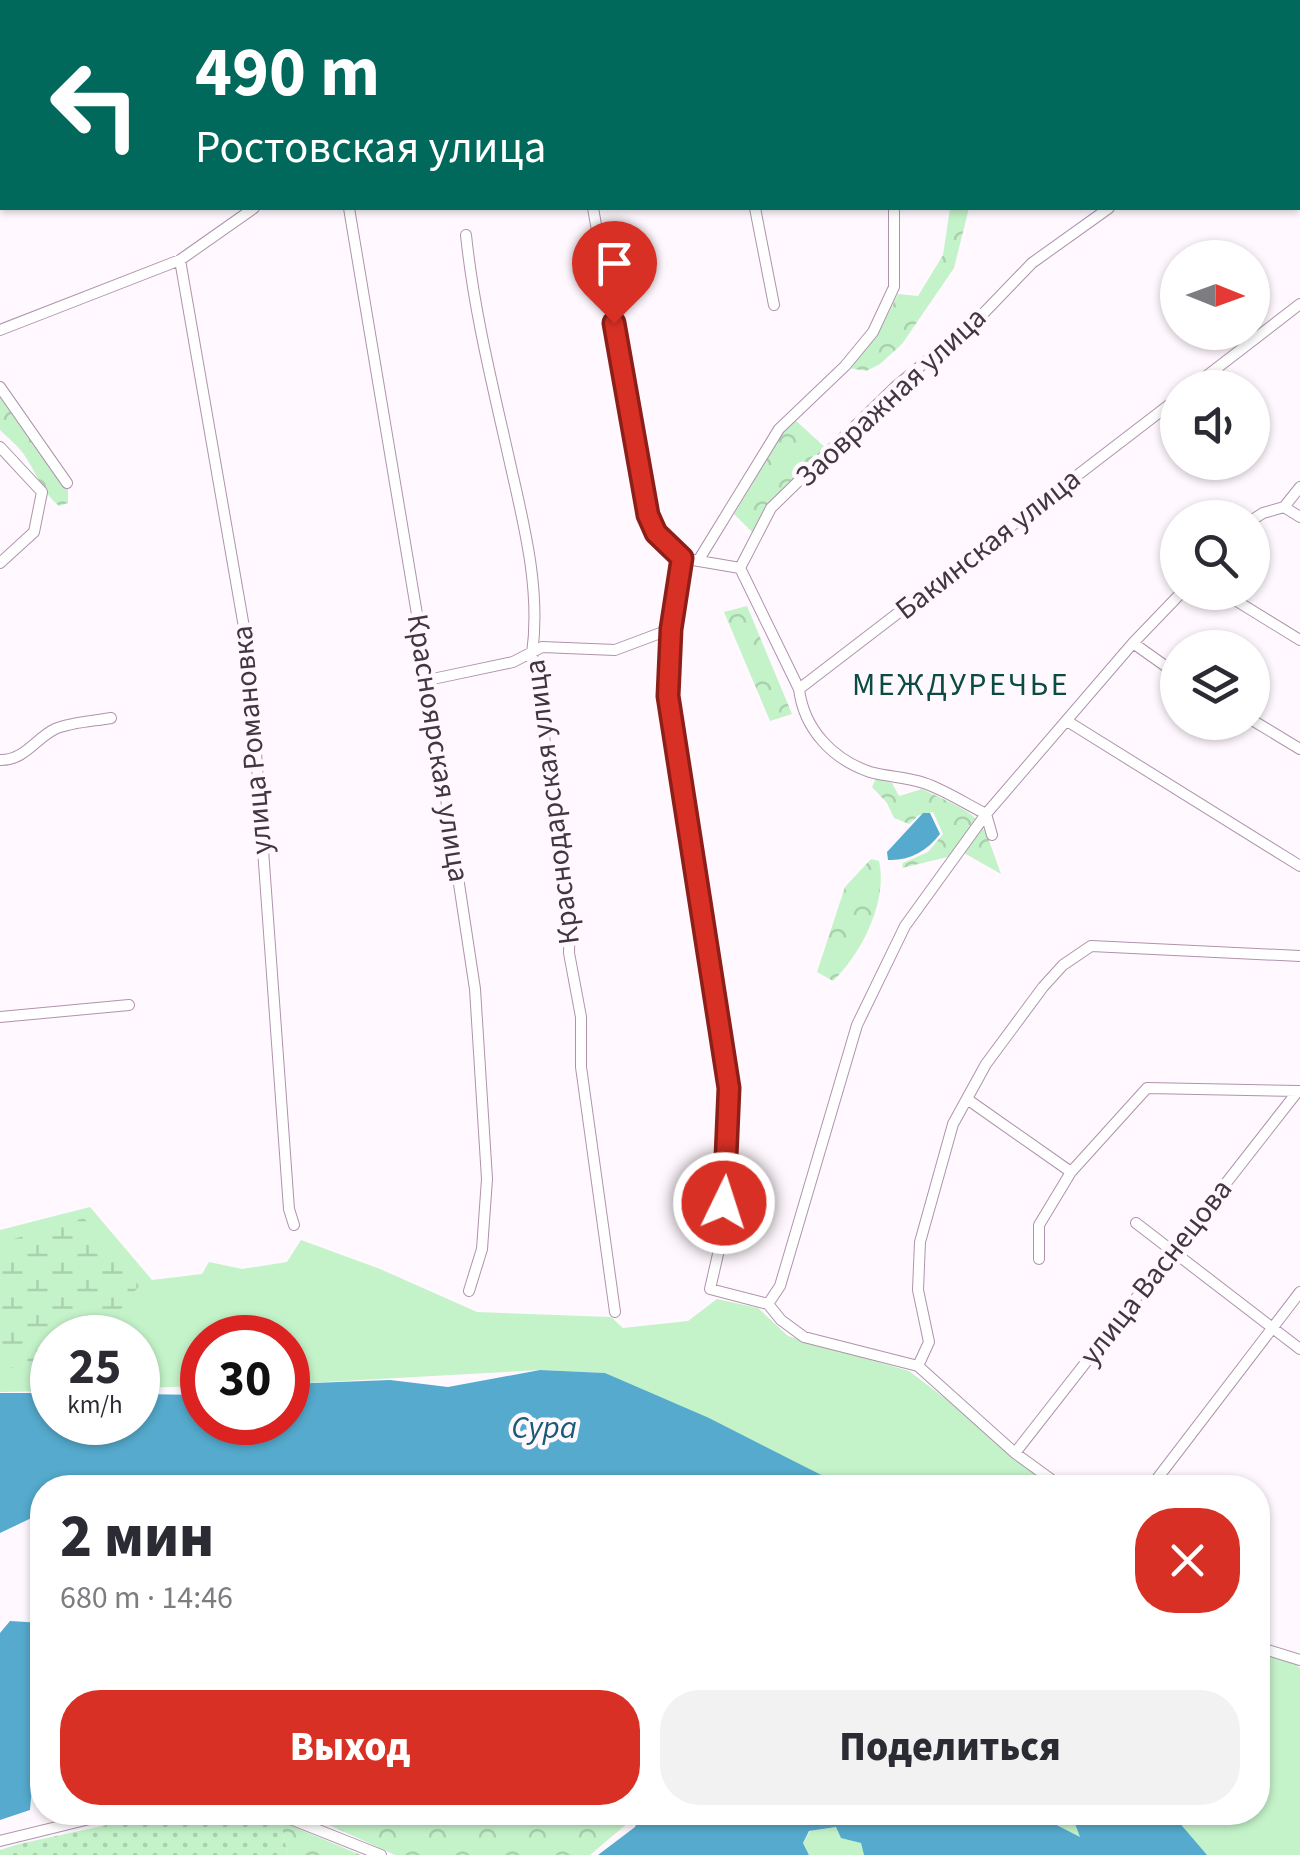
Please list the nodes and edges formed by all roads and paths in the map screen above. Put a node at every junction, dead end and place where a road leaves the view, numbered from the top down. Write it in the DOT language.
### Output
graph roads {
  1 [pos="251,210"];
  2 [pos="349,210"];
  3 [pos="593,210"];
  4 [pos="755,210"];
  5 [pos="894,210"];
  6 [pos="1105,210"];
  7 [pos="466,235"];
  8 [pos="180,260"];
  9 [pos="1300,304"];
  10 [pos="774,305"];
  11 [pos="0,330"];
  12 [pos="1214,370"];
  13 [pos="0,387"];
  14 [pos="1160,412"];
  15 [pos="0,447"];
  16 [pos="67,483"];
  17 [pos="1300,487"];
  18 [pos="1284,507"];
  19 [pos="1270,511"];
  20 [pos="1300,517"];
  21 [pos="682,558"];
  22 [pos="698,561"];
  23 [pos="0,563"];
  24 [pos="740,568"];
  25 [pos="1165,610"];
  26 [pos="1251,610"];
  27 [pos="671,629"];
  28 [pos="1300,640"];
  29 [pos="1133,643"];
  30 [pos="532,654"];
  31 [pos="1160,662"];
  32 [pos="428,680"];
  33 [pos="798,689"];
  34 [pos="112,718"];
  35 [pos="1067,721"];
  36 [pos="1270,730"];
  37 [pos="1300,748"];
  38 [pos="0,760"];
  39 [pos="986,814"];
  40 [pos="992,835"];
  41 [pos="1300,866"];
  42 [pos="1300,956"];
  43 [pos="129,1005"];
  44 [pos="0,1017"];
  45 [pos="1299,1090"];
  46 [pos="966,1099"];
  47 [pos="1071,1172"];
  48 [pos="1136,1224"];
  49 [pos="294,1225"];
  50 [pos="1172,1251"];
  51 [pos="1039,1259"];
  52 [pos="469,1291"];
  53 [pos="1300,1292"];
  54 [pos="768,1304"];
  55 [pos="614,1312"];
  56 [pos="1272,1328"];
  57 [pos="1300,1349"];
  58 [pos="918,1366"];
  59 [pos="1016,1453"];
  60 [pos="1046,1475"];
  61 [pos="1160,1475"];
  62 [pos="1270,1651"];
  63 [pos="1300,1660"];
  64 [pos="47,1825"];
  65 [pos="306,1825"];
  66 [pos="0,1842"];
  67 [pos="381,1855"];
  1 -- 8 [label="street"];
  2 -- 32 [label="street, Красноярская улица"];
  3 -- 21 [label="street"];
  4 -- 10 [label="street"];
  5 -- 22 [label="street"];
  6 -- 24 [label="street, Заовражная улица"];
  7 -- 30 [label="street, Краснодарская улица"];
  8 -- 11 [label="street"];
  8 -- 49 [label="street, улица Романовка"];
  9 -- 12 [label="street"];
  13 -- 16 [label="street"];
  14 -- 33 [label="street, Бакинская улица"];
  15 -- 23 [label="street"];
  17 -- 18 [label="street"];
  18 -- 19 [label="street"];
  18 -- 20 [label="street"];
  21 -- 22 [label="street"];
  21 -- 27 [label="street"];
  22 -- 24 [label="street"];
  24 -- 33 [label="street"];
  25 -- 29 [label="street"];
  26 -- 28 [label="street"];
  27 -- 30 [label="street"];
  27 -- 54 [label="street"];
  29 -- 31 [label="street"];
  29 -- 35 [label="street"];
  30 -- 32 [label="street"];
  30 -- 55 [label="street, Краснодарская улица"];
  32 -- 52 [label="street, Красноярская улица"];
  33 -- 39 [label="street"];
  34 -- 38 [label="street"];
  35 -- 39 [label="street"];
  35 -- 41 [label="street"];
  36 -- 37 [label="street"];
  39 -- 40 [label="street"];
  39 -- 54 [label="street"];
  42 -- 46 [label="street"];
  43 -- 44 [label="street"];
  45 -- 47 [label="street"];
  45 -- 50 [label="street, улица Васнецова"];
  46 -- 47 [label="street"];
  46 -- 58 [label="street"];
  47 -- 51 [label="street"];
  48 -- 50 [label="street"];
  50 -- 56 [label="street"];
  50 -- 59 [label="street, улица Васнецова"];
  53 -- 56 [label="street"];
  54 -- 58 [label="street"];
  56 -- 57 [label="street"];
  56 -- 61 [label="street"];
  58 -- 59 [label="street"];
  59 -- 60 [label="street"];
  62 -- 63 [label="street"];
  64 -- 66 [label="street"];
  65 -- 67 [label="street"];
}
